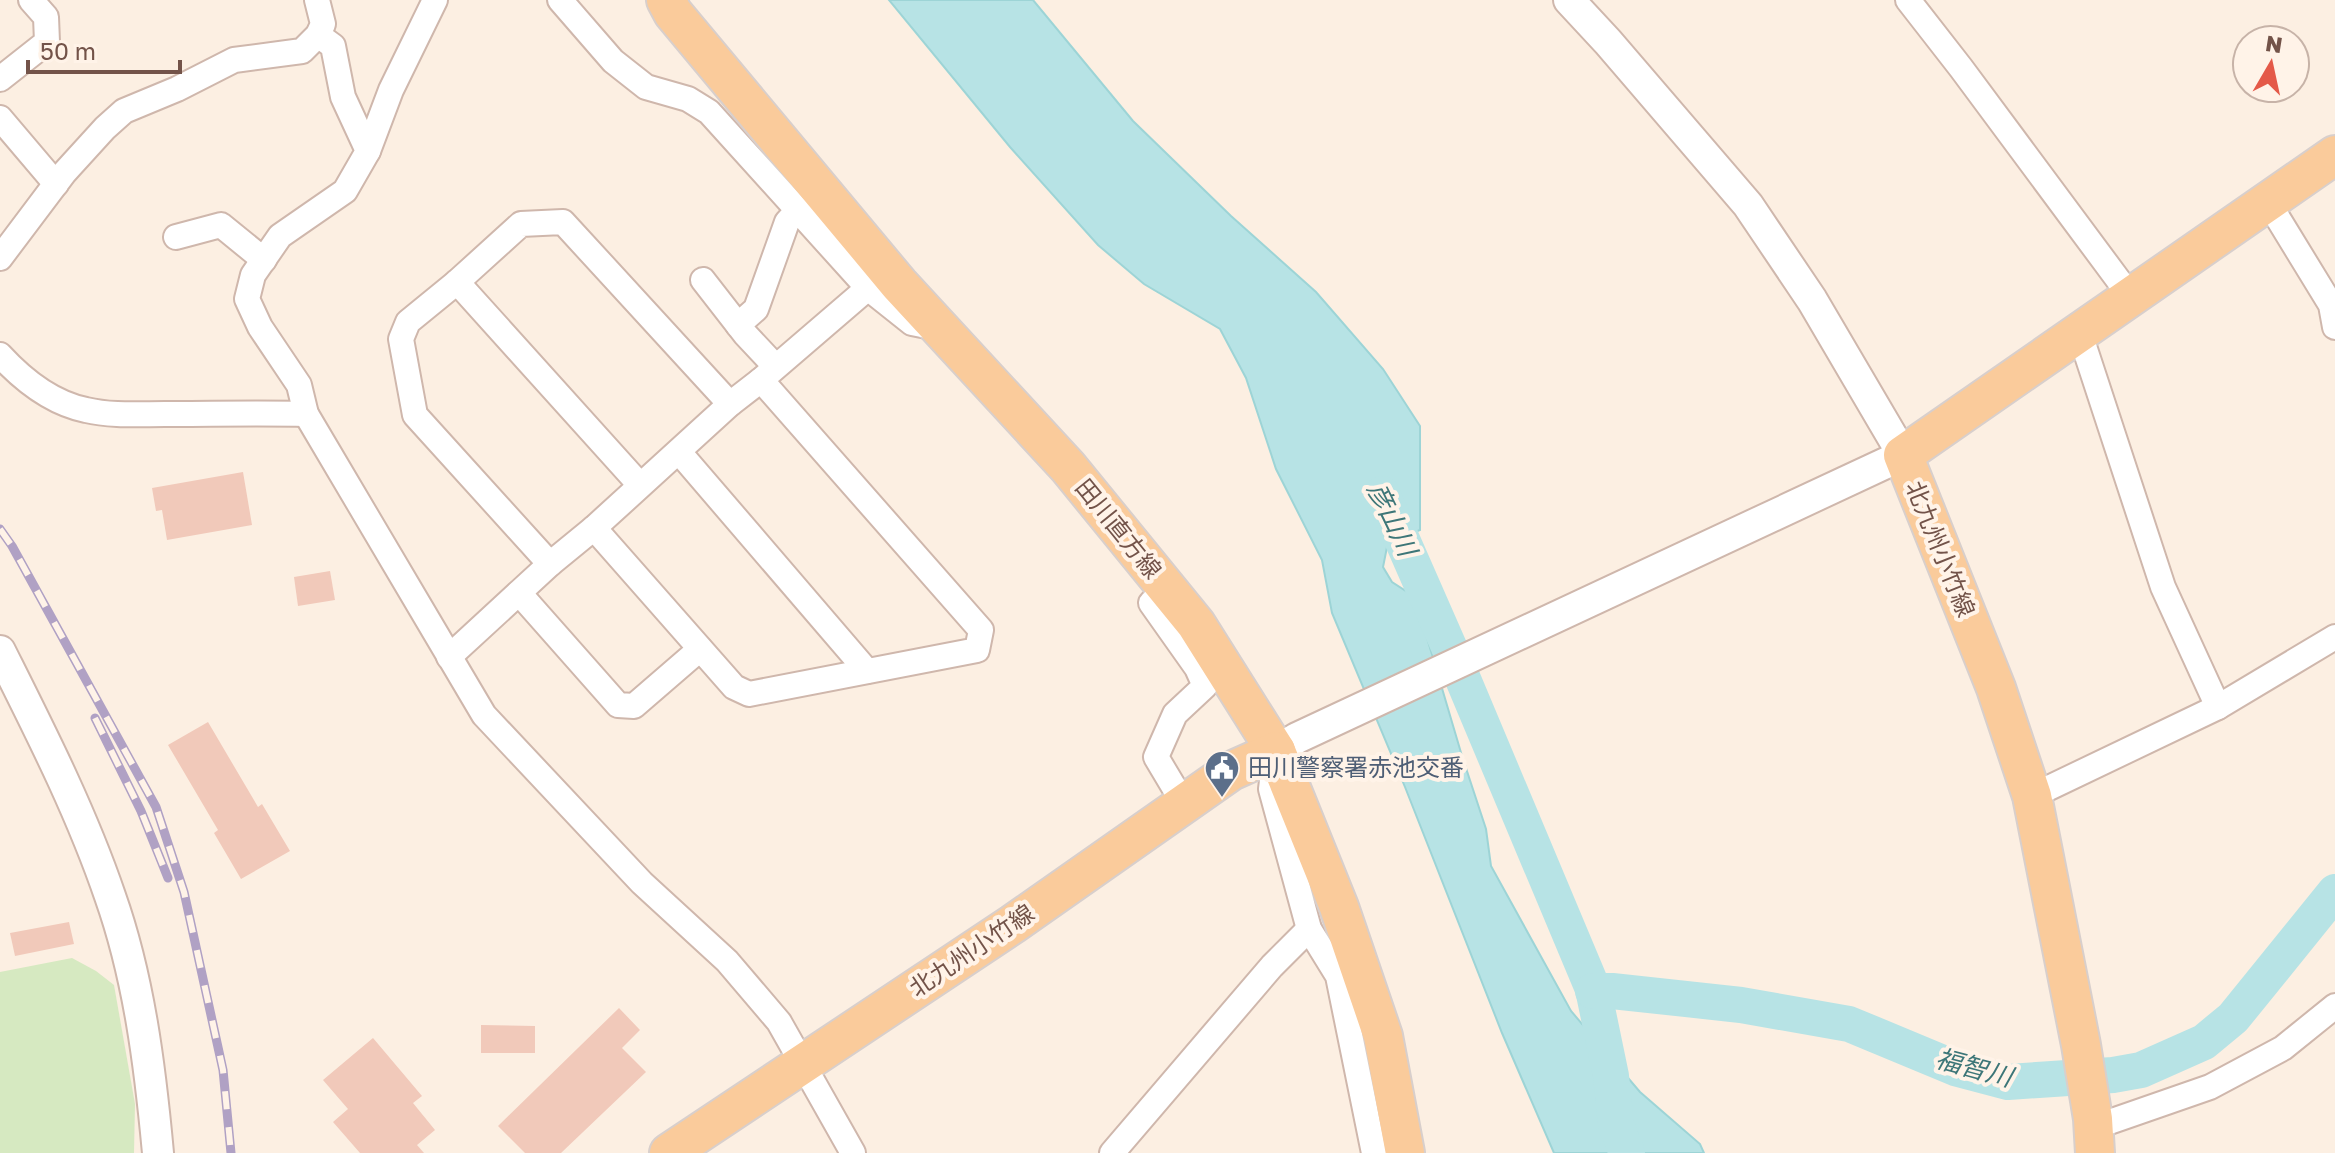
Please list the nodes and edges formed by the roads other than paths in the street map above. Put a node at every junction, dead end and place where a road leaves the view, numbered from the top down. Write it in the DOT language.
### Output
graph roads {
  1 [pos="31,0"];
  2 [pos="317,0"];
  3 [pos="435,0"];
  4 [pos="560,0"];
  5 [pos="666,0"];
  6 [pos="1569,0"];
  7 [pos="1908,0"];
  8 [pos="318,35"];
  9 [pos="0,79"];
  10 [pos="0,118"];
  11 [pos="368,151"];
  12 [pos="2335,155"];
  13 [pos="56,184"];
  14 [pos="2268,202"];
  15 [pos="798,210"];
  16 [pos="176,237"];
  17 [pos="0,258"];
  18 [pos="264,260"];
  19 [pos="703,280"];
  20 [pos="457,282"];
  21 [pos="868,288"];
  22 [pos="2131,297"];
  23 [pos="738,325"];
  24 [pos="2335,327"];
  25 [pos="942,328"];
  26 [pos="2080,334"];
  27 [pos="0,355"];
  28 [pos="768,373"];
  29 [pos="730,404"];
  30 [pos="306,414"];
  31 [pos="679,452"];
  32 [pos="1891,460"];
  33 [pos="640,485"];
  34 [pos="594,528"];
  35 [pos="550,564"];
  36 [pos="1167,588"];
  37 [pos="519,593"];
  38 [pos="2335,637"];
  39 [pos="700,649"];
  40 [pos="0,651"];
  41 [pos="449,657"];
  42 [pos="867,671"];
  43 [pos="2218,707"];
  44 [pos="1286,744"];
  45 [pos="2032,796"];
  46 [pos="1184,804"];
  47 [pos="1309,929"];
  48 [pos="2335,1006"];
  49 [pos="805,1064"];
  50 [pos="2093,1133"];
  51 [pos="1126,1148"];
  52 [pos="158,1153"];
  53 [pos="669,1153"];
  54 [pos="853,1153"];
  55 [pos="1374,1153"];
  56 [pos="1405,1153"];
  1 -- 9 [label="street"];
  2 -- 8 [label="street"];
  3 -- 11 [label="street"];
  4 -- 15 [label="street"];
  5 -- 25 [label="main road, 田川直方線"];
  6 -- 32 [label="street"];
  7 -- 22 [label="street"];
  8 -- 11 [label="street"];
  8 -- 13 [label="street"];
  10 -- 13 [label="street"];
  11 -- 18 [label="street"];
  12 -- 14 [label="main road, 北九州小竹線"];
  13 -- 17 [label="street"];
  14 -- 22 [label="main road, 北九州小竹線"];
  14 -- 24 [label="street"];
  15 -- 21 [label="street"];
  15 -- 23 [label="street"];
  16 -- 18 [label="street"];
  18 -- 30 [label="street"];
  19 -- 23 [label="street"];
  20 -- 29 [label="street"];
  20 -- 33 [label="street"];
  20 -- 35 [label="street"];
  21 -- 25 [label="street"];
  21 -- 28 [label="street"];
  22 -- 26 [label="main road, 北九州小竹線"];
  23 -- 28 [label="street"];
  25 -- 36 [label="main road, 田川直方線"];
  26 -- 32 [label="main road, 北九州小竹線"];
  26 -- 43 [label="street"];
  27 -- 30 [label="street"];
  28 -- 29 [label="street"];
  28 -- 42 [label="street"];
  29 -- 31 [label="street"];
  30 -- 41 [label="street"];
  31 -- 33 [label="street"];
  31 -- 42 [label="street"];
  32 -- 44 [label="street"];
  32 -- 45 [label="main road, 北九州小竹線"];
  33 -- 34 [label="street"];
  34 -- 35 [label="street"];
  34 -- 39 [label="street"];
  35 -- 37 [label="street"];
  36 -- 44 [label="main road, 田川直方線"];
  36 -- 46 [label="street"];
  37 -- 39 [label="street"];
  37 -- 41 [label="street"];
  38 -- 43 [label="street"];
  39 -- 42 [label="street"];
  40 -- 52 [label="street"];
  41 -- 49 [label="street"];
  43 -- 45 [label="street"];
  44 -- 46 [label="main road, 北九州小竹線"];
  44 -- 47 [label="street"];
  44 -- 56 [label="main road, 田川直方線"];
  45 -- 50 [label="main road, 北九州小竹線"];
  46 -- 49 [label="main road, 北九州小竹線"];
  47 -- 51 [label="street"];
  47 -- 55 [label="street"];
  48 -- 50 [label="street"];
  49 -- 53 [label="main road, 北九州小竹線"];
  49 -- 54 [label="street"];
}
